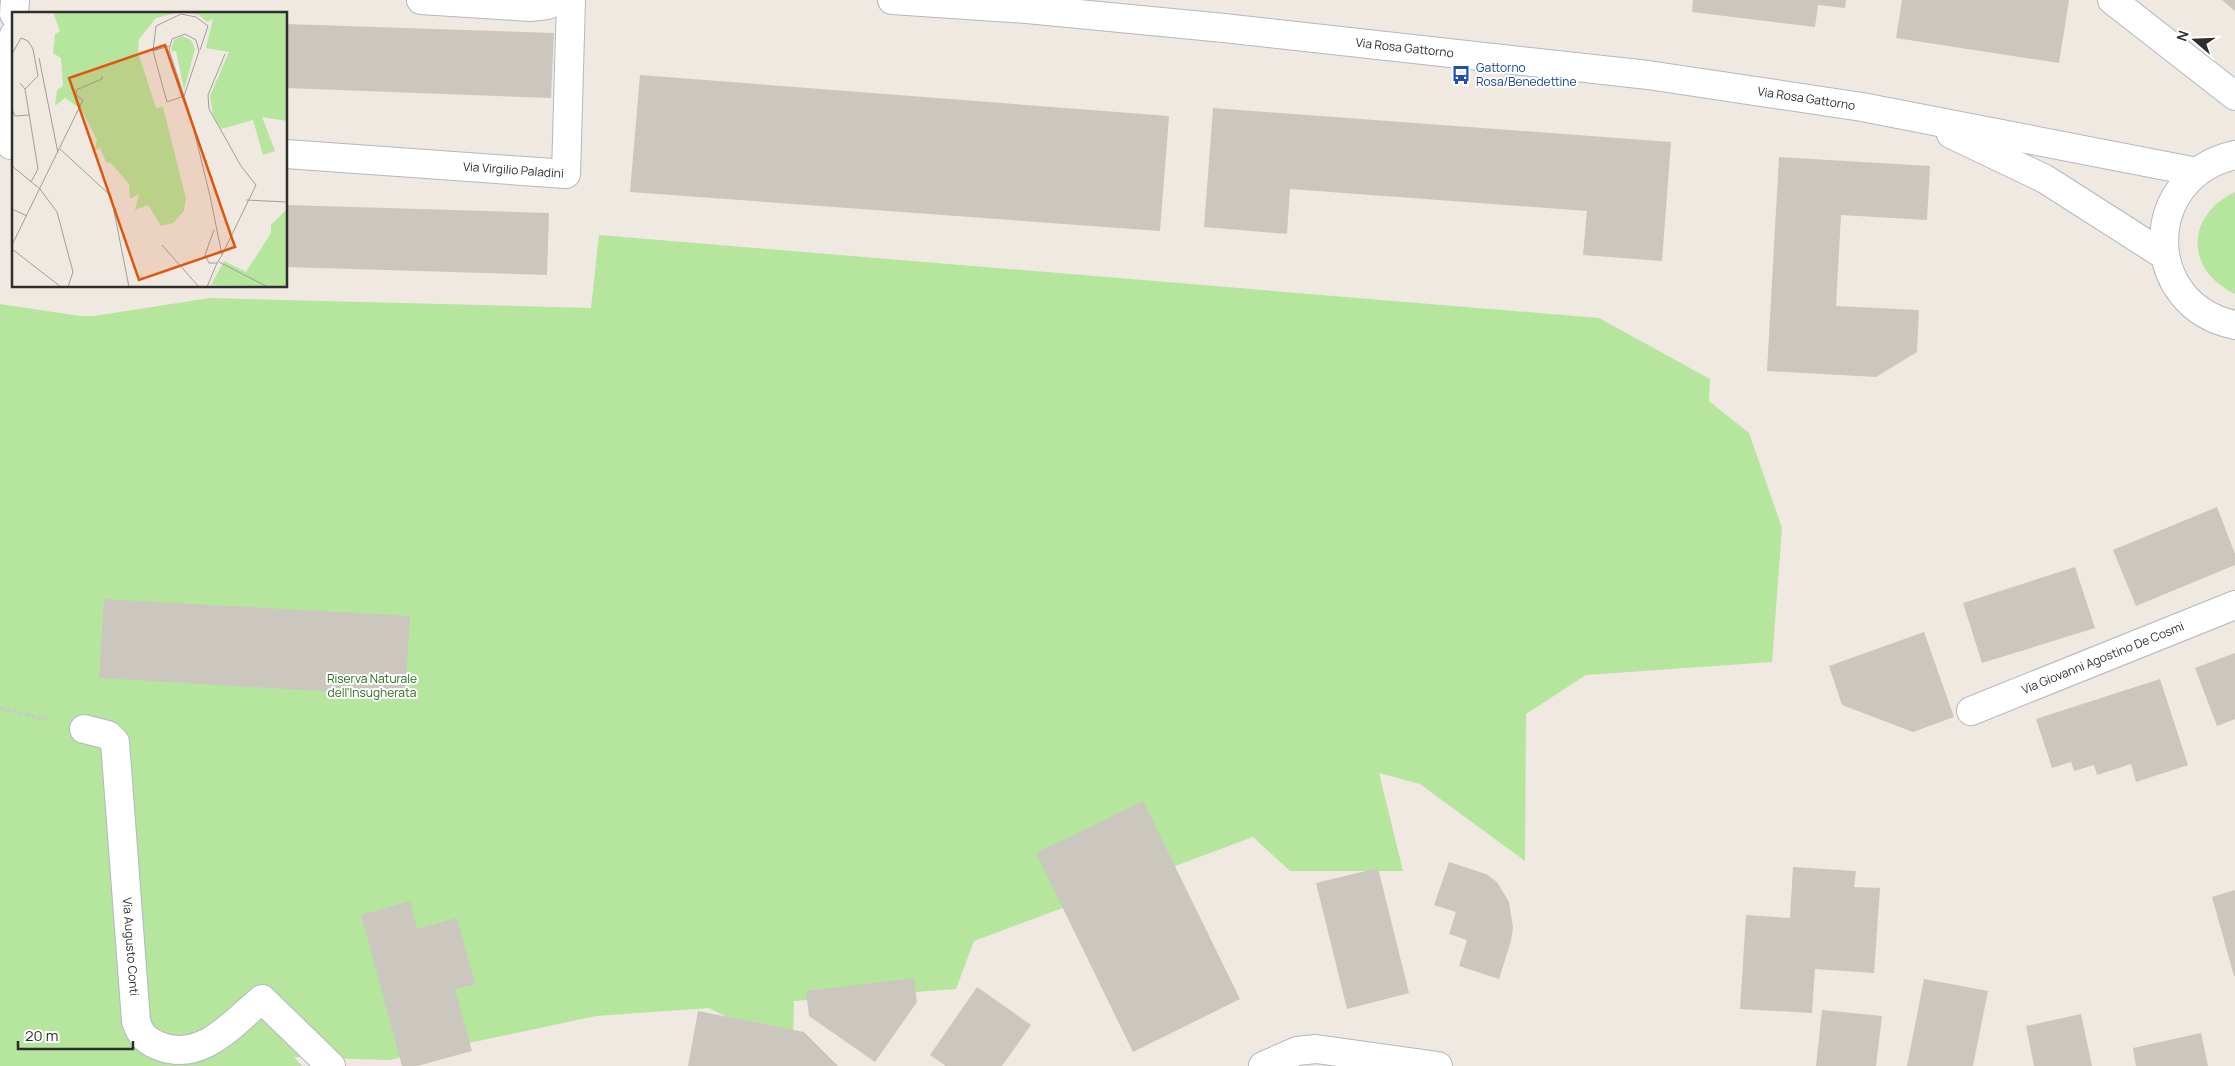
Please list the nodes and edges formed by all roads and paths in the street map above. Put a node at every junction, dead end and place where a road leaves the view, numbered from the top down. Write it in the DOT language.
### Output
graph roads {
  1 [pos="421,0"];
  2 [pos="559,0"];
  3 [pos="571,0"];
  4 [pos="892,0"];
  5 [pos="2112,0"];
  6 [pos="12,71"];
  7 [pos="2235,96"];
  8 [pos="1914,117"];
  9 [pos="8,144"];
  10 [pos="288,154"];
  11 [pos="2235,155"];
  12 [pos="2197,172"];
  13 [pos="2164,256"];
  14 [pos="2235,325"];
  15 [pos="2235,605"];
  16 [pos="0,708"];
  17 [pos="1971,712"];
  18 [pos="84,729"];
  19 [pos="331,1066"];
  20 [pos="1263,1066"];
  21 [pos="1438,1066"];
  1 -- 2 [label="street"];
  3 -- 10 [label="street, Via Virgilio Paladini"];
  4 -- 8 [label="street, Via Rosa Gattorno"];
  5 -- 7 [label="street"];
  6 -- 9 [label="street"];
  8 -- 12 [label="street, Via Rosa Gattorno"];
  8 -- 13 [label="street, Via Rosa Gattorno"];
  11 -- 12 [label="street"];
  12 -- 13 [label="street"];
  13 -- 14 [label="street"];
  15 -- 17 [label="street, Via Giovanni Agostino De Cosmi"];
  16 -- 18 [label="path"];
  18 -- 19 [label="street, Via Augusto Conti"];
  20 -- 21 [label="street"];
}
